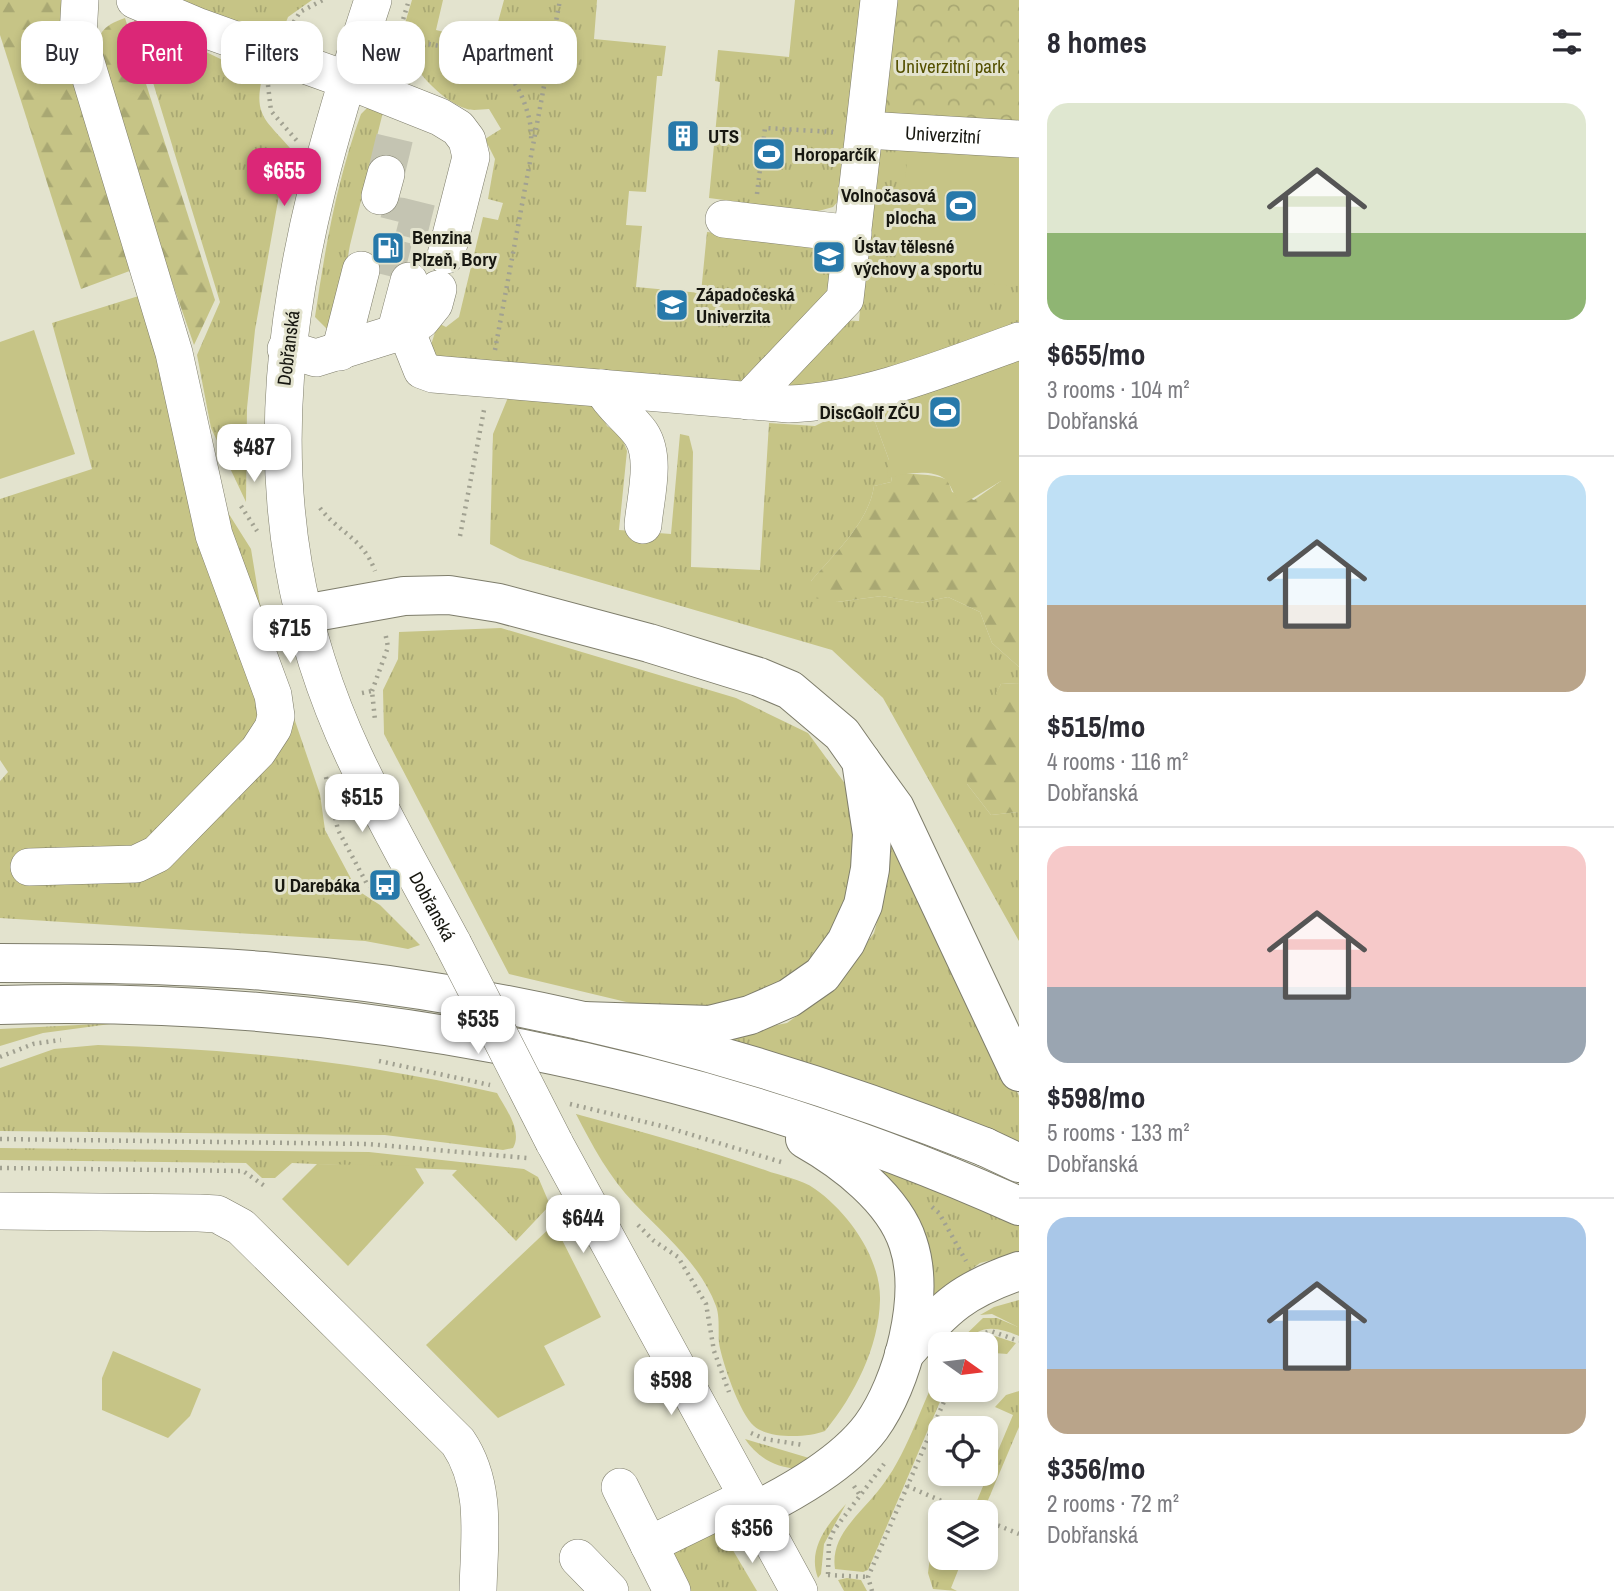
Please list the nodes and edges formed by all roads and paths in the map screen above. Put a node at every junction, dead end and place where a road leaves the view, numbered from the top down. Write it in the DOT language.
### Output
graph roads {
  1 [pos="80,0"];
  2 [pos="135,0"];
  3 [pos="373,0"];
  4 [pos="409,0"];
  5 [pos="560,0"];
  6 [pos="879,0"];
  7 [pos="366,21"];
  8 [pos="425,43"];
  9 [pos="337,77"];
  10 [pos="345,84"];
  11 [pos="353,84"];
  12 [pos="394,108"];
  13 [pos="866,130"];
  14 [pos="1019,139"];
  15 [pos="531,158"];
  16 [pos="739,221"];
  17 [pos="853,234"];
  18 [pos="419,261"];
  19 [pos="377,340"];
  20 [pos="1019,341"];
  21 [pos="286,349"];
  22 [pos="489,379"];
  23 [pos="602,388"];
  24 [pos="748,401"];
  25 [pos="318,506"];
  26 [pos="643,525"];
  27 [pos="460,536"];
  28 [pos="380,600"];
  29 [pos="304,614"];
  30 [pos="372,691"];
  31 [pos="860,761"];
  32 [pos="29,867"];
  33 [pos="0,963"];
  34 [pos="0,1005"];
  35 [pos="583,1021"];
  36 [pos="1019,1072"];
  37 [pos="739,1103"];
  38 [pos="0,1139"];
  39 [pos="547,1151"];
  40 [pos="1019,1163"];
  41 [pos="0,1168"];
  42 [pos="266,1187"];
  43 [pos="1019,1206"];
  44 [pos="0,1211"];
  45 [pos="629,1216"];
  46 [pos="1019,1271"];
  47 [pos="998,1334"];
  48 [pos="1019,1341"];
  49 [pos="904,1354"];
  50 [pos="944,1402"];
  51 [pos="733,1403"];
  52 [pos="744,1428"];
  53 [pos="836,1459"];
  54 [pos="907,1486"];
  55 [pos="620,1487"];
  56 [pos="939,1500"];
  57 [pos="751,1504"];
  58 [pos="998,1525"];
  59 [pos="1019,1534"];
  60 [pos="649,1545"];
  61 [pos="578,1558"];
  62 [pos="868,1577"];
  63 [pos="818,1582"];
  64 [pos="478,1591"];
  65 [pos="610,1591"];
  66 [pos="672,1591"];
  67 [pos="872,1591"];
  1 -- 32 [label="street"];
  2 -- 9 [label="street"];
  3 -- 7 [label="street"];
  4 -- 12 [label="path"];
  5 -- 15 [label="path"];
  6 -- 13 [label="street"];
  8 -- 15 [label="path"];
  10 -- 21 [label="street, Dobřanská"];
  11 -- 12 [label="street"];
  12 -- 18 [label="street"];
  13 -- 14 [label="street, Univerzitní"];
  13 -- 16 [label="path"];
  13 -- 17 [label="street"];
  15 -- 22 [label="path"];
  16 -- 17 [label="street"];
  17 -- 24 [label="street"];
  18 -- 19 [label="street"];
  18 -- 19 [label="street"];
  19 -- 21 [label="street"];
  19 -- 22 [label="street"];
  20 -- 24 [label="street"];
  21 -- 29 [label="street, Dobřanská"];
  22 -- 23 [label="street"];
  22 -- 27 [label="path"];
  23 -- 24 [label="street"];
  23 -- 26 [label="street"];
  25 -- 28 [label="path"];
  28 -- 29 [label="main road"];
  28 -- 30 [label="path"];
  28 -- 31 [label="main road"];
  29 -- 39 [label="street, Dobřanská, bridge"];
  31 -- 35 [label="main road"];
  31 -- 36 [label="main road"];
  33 -- 35 [label="main road"];
  34 -- 37 [label="main road"];
  35 -- 40 [label="main road"];
  37 -- 43 [label="main road"];
  37 -- 49 [label="main road"];
  38 -- 39 [label="path"];
  39 -- 57 [label="street, Dobřanská"];
  41 -- 42 [label="path"];
  44 -- 64 [label="street"];
  45 -- 51 [label="path"];
  46 -- 49 [label="main road"];
  47 -- 48 [label="path"];
  49 -- 53 [label="main road"];
  50 -- 54 [label="path"];
  52 -- 53 [label="path"];
  53 -- 57 [label="main road"];
  53 -- 63 [label="path"];
  54 -- 56 [label="path"];
  54 -- 62 [label="path"];
  55 -- 60 [label="street"];
  57 -- 60 [label="street"];
  57 -- 63 [label="street, Dobřanská"];
  58 -- 59 [label="path"];
  60 -- 66 [label="street"];
  61 -- 65 [label="street"];
  62 -- 63 [label="path"];
  62 -- 67 [label="path"];
}
